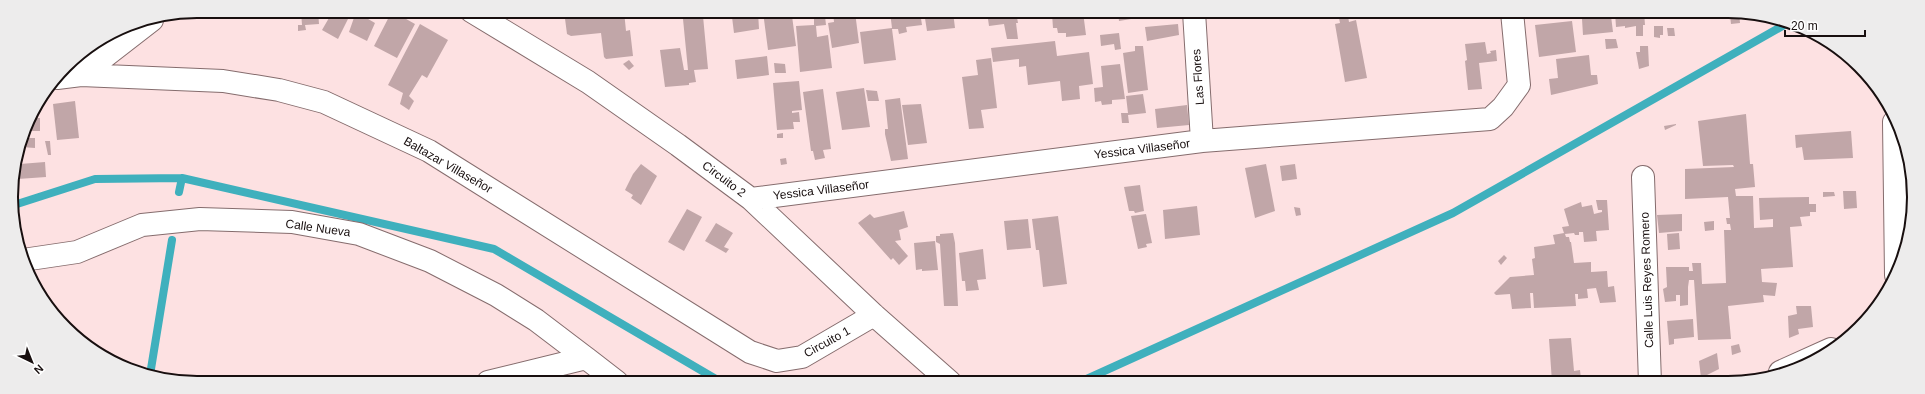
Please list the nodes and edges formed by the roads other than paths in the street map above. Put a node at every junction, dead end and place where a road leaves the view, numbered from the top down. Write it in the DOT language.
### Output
graph roads {
  1 [pos="483,18"];
  2 [pos="1194,18"];
  3 [pos="1513,18"];
  4 [pos="145,26"];
  5 [pos="81,75"];
  6 [pos="64,77"];
  7 [pos="1894,130"];
  8 [pos="1202,141"];
  9 [pos="1643,177"];
  10 [pos="751,200"];
  11 [pos="29,259"];
  12 [pos="1896,260"];
  13 [pos="874,315"];
  14 [pos="586,358"];
  15 [pos="777,361"];
  16 [pos="512,376"];
  17 [pos="609,376"];
  18 [pos="943,376"];
  19 [pos="1650,376"];
  1 -- 10 [label="street, Circuito 2"];
  2 -- 8 [label="street, Las Flores"];
  3 -- 8 [label="street, Yessica Villaseñor"];
  4 -- 5 [label="street"];
  5 -- 6 [label="street, Baltazar Villaseñor"];
  5 -- 15 [label="street, Baltazar Villaseñor"];
  7 -- 12 [label="street"];
  8 -- 10 [label="street, Yessica Villaseñor"];
  9 -- 19 [label="street, Calle Luis Reyes Romero"];
  10 -- 13 [label="street, Circuito 2"];
  11 -- 14 [label="street, Calle Nueva"];
  13 -- 15 [label="street, Circuito 1"];
  13 -- 18 [label="street, Circuito 2"];
  14 -- 16 [label="street"];
  14 -- 17 [label="street"];
}
